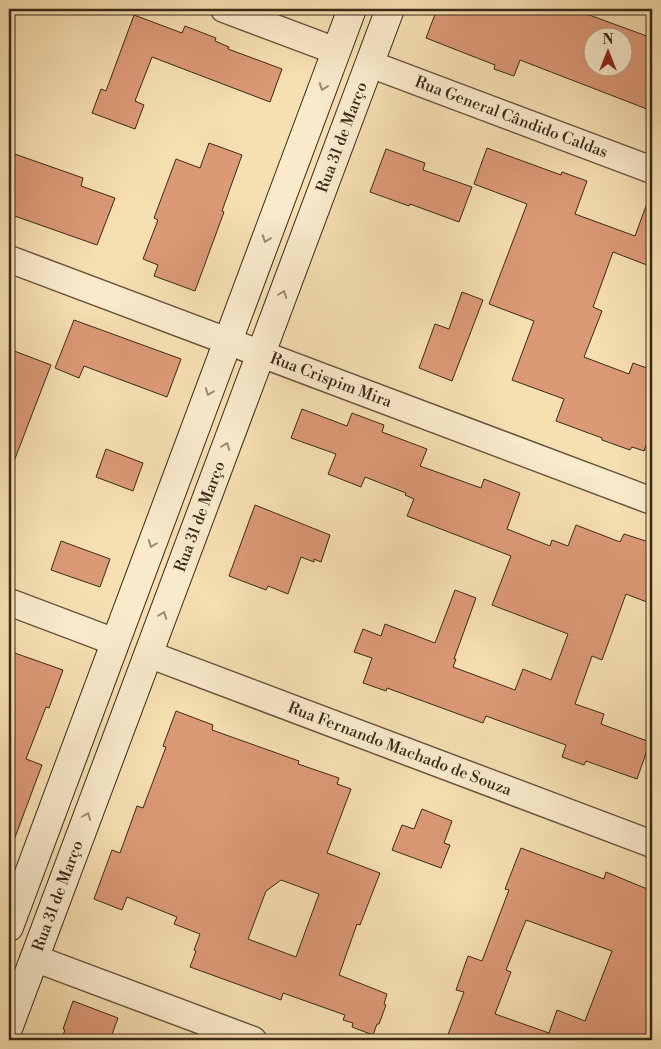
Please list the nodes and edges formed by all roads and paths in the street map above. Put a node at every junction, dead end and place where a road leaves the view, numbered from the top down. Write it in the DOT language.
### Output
graph roads {
  1 [pos="224,9"];
  2 [pos="352,9"];
  3 [pos="390,9"];
  4 [pos="336,51"];
  5 [pos="370,64"];
  6 [pos="652,170"];
  7 [pos="9,259"];
  8 [pos="228,341"];
  9 [pos="261,354"];
  10 [pos="652,501"];
  11 [pos="9,602"];
  12 [pos="115,642"];
  13 [pos="148,654"];
  14 [pos="652,844"];
  15 [pos="9,927"];
  16 [pos="34,958"];
  17 [pos="9,1026"];
  18 [pos="253,1040"];
  1 -- 4 [label="street"];
  2 -- 4 [label="main road, Rua 31 de Março"];
  3 -- 5 [label="main road, Rua 31 de Março"];
  4 -- 8 [label="main road, Rua 31 de Março, one-way"];
  5 -- 6 [label="street, Rua General Cândido Caldas"];
  9 -- 5 [label="main road, Rua 31 de Março, one-way"];
  7 -- 8 [label="street, Rua Crispim Mira"];
  8 -- 9 [label="street, Rua Crispim Mira"];
  8 -- 12 [label="main road, Rua 31 de Março, one-way"];
  9 -- 10 [label="street, Rua Crispim Mira"];
  13 -- 9 [label="main road, Rua 31 de Março, one-way"];
  11 -- 12 [label="street"];
  12 -- 15 [label="main road, Rua 31 de Março"];
  13 -- 14 [label="street, Rua Fernando Machado de Souza"];
  16 -- 13 [label="main road, Rua 31 de Março, one-way"];
  16 -- 17 [label="main road, Rua 31 de Março"];
  16 -- 18 [label="street"];
}
